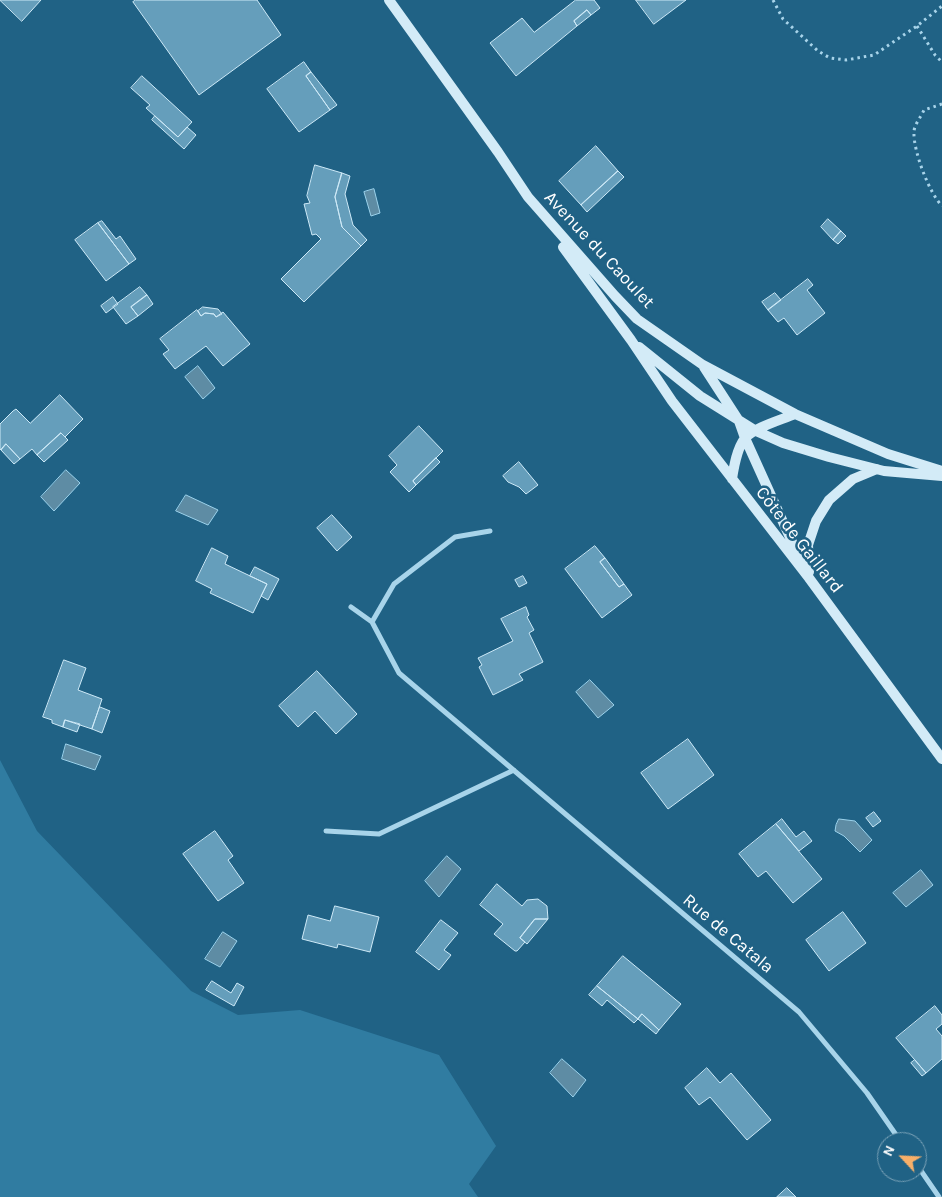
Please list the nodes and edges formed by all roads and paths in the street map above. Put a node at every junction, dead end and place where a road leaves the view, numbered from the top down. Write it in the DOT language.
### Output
graph roads {
  1 [pos="389,0"];
  2 [pos="773,0"];
  3 [pos="942,6"];
  4 [pos="917,26"];
  5 [pos="942,62"];
  6 [pos="942,104"];
  7 [pos="528,197"];
  8 [pos="942,206"];
  9 [pos="631,340"];
  10 [pos="703,365"];
  11 [pos="794,414"];
  12 [pos="739,421"];
  13 [pos="756,431"];
  14 [pos="745,438"];
  15 [pos="877,469"];
  16 [pos="942,471"];
  17 [pos="942,476"];
  18 [pos="732,479"];
  19 [pos="490,531"];
  20 [pos="809,578"];
  21 [pos="351,607"];
  22 [pos="372,622"];
  23 [pos="942,759"];
  24 [pos="514,770"];
  25 [pos="326,830"];
  26 [pos="894,1132"];
  27 [pos="927,1180"];
  28 [pos="939,1197"];
  1 -- 7 [label="main road, Avenue du Caoulet"];
  2 -- 4 [label="path"];
  3 -- 4 [label="path"];
  4 -- 5 [label="path"];
  6 -- 8 [label="path"];
  7 -- 9 [label="main road"];
  7 -- 10 [label="main road, Avenue du Caoulet"];
  9 -- 12 [label="main road"];
  9 -- 18 [label="main road, Côte de Gaillard"];
  10 -- 11 [label="main road, Avenue du Caoulet"];
  10 -- 12 [label="main road"];
  11 -- 13 [label="main road"];
  11 -- 16 [label="main road, Avenue du Caoulet"];
  12 -- 13 [label="main road"];
  12 -- 14 [label="main road"];
  13 -- 14 [label="main road"];
  13 -- 15 [label="main road"];
  14 -- 18 [label="main road"];
  14 -- 20 [label="main road"];
  15 -- 17 [label="main road"];
  15 -- 20 [label="main road"];
  18 -- 20 [label="main road, Côte de Gaillard"];
  19 -- 22 [label="street"];
  20 -- 23 [label="main road, Côte de Gaillard"];
  21 -- 22 [label="street"];
  22 -- 24 [label="street, Rue de Catala"];
  24 -- 25 [label="street"];
  24 -- 26 [label="street, Rue de Catala"];
  27 -- 28 [label="street"];
}
